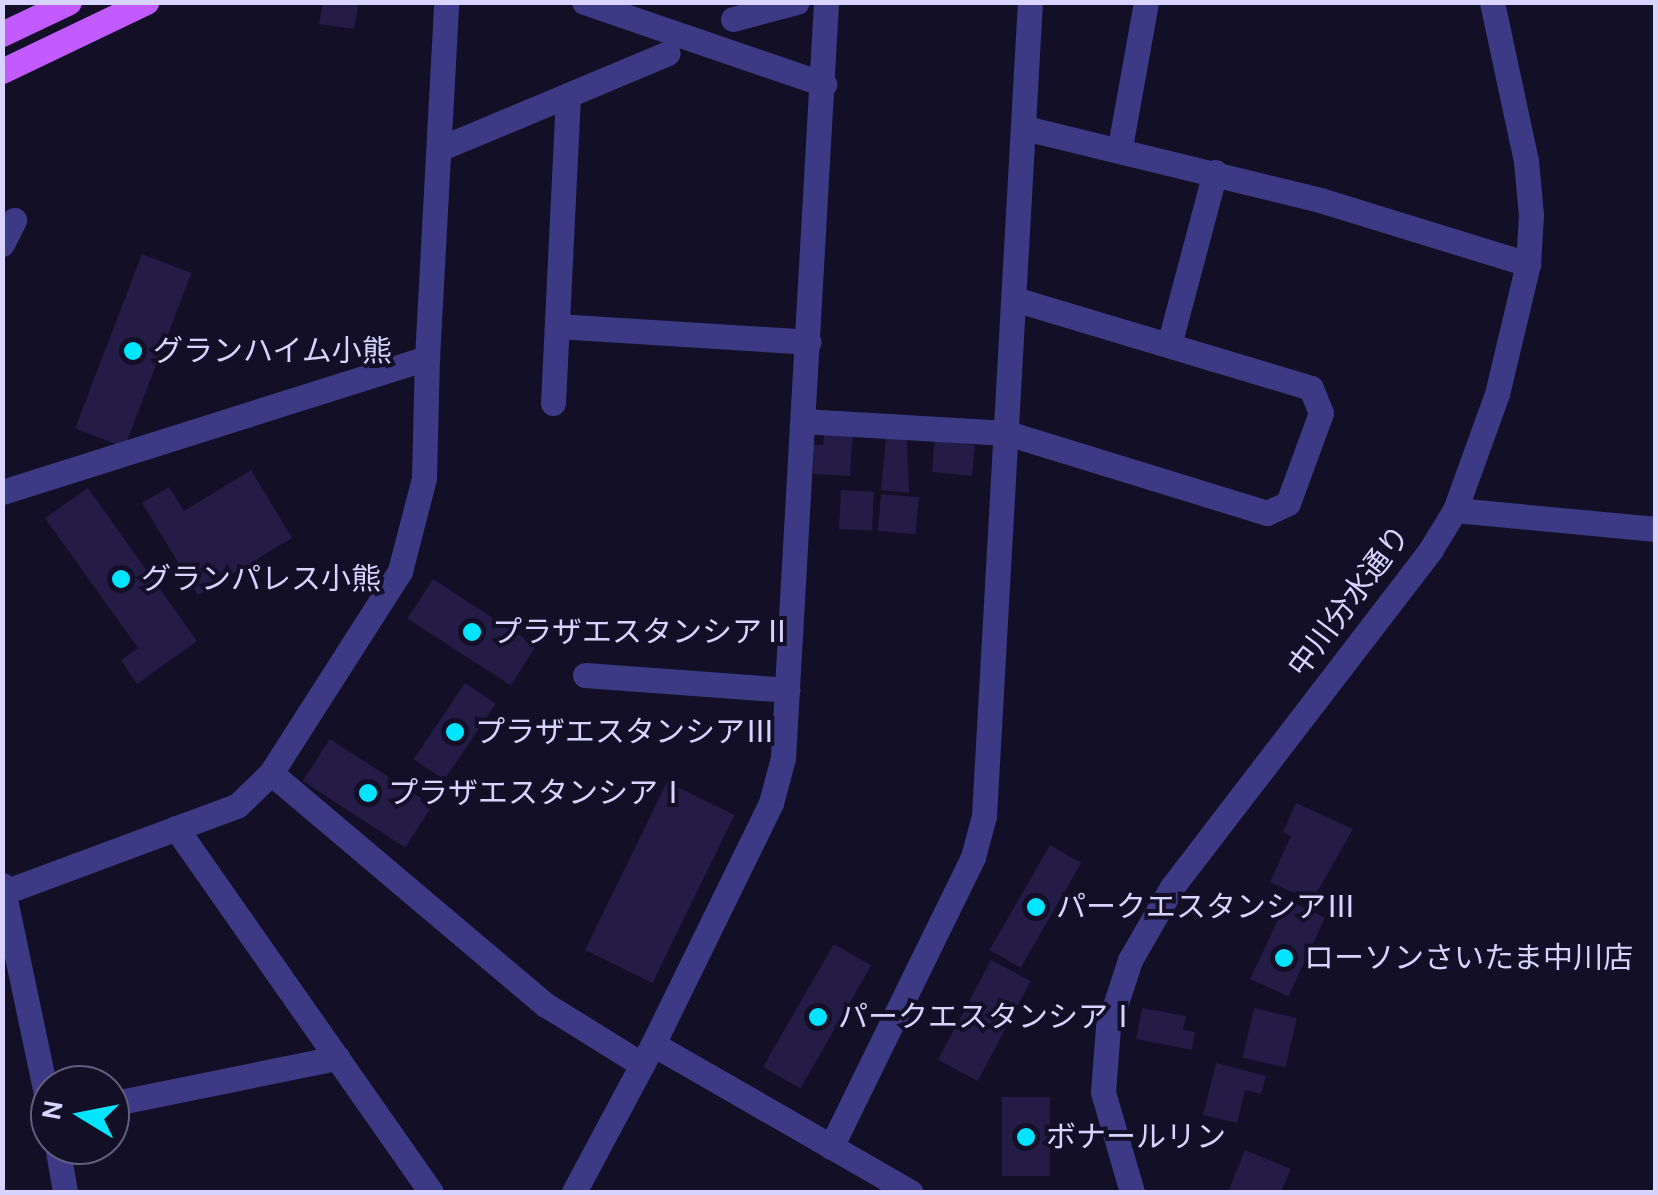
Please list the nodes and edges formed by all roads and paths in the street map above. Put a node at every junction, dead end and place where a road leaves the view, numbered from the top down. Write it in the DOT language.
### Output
graph roads {
  1 [pos="70,2"];
  2 [pos="146,2"];
  3 [pos="446,2"];
  4 [pos="584,2"];
  5 [pos="797,2"];
  6 [pos="826,2"];
  7 [pos="1030,2"];
  8 [pos="1146,2"];
  9 [pos="1492,2"];
  10 [pos="733,19"];
  11 [pos="2,34"];
  12 [pos="668,53"];
  13 [pos="2,71"];
  14 [pos="824,84"];
  15 [pos="568,95"];
  16 [pos="1025,128"];
  17 [pos="1120,148"];
  18 [pos="439,149"];
  19 [pos="1215,172"];
  20 [pos="14,220"];
  21 [pos="2,244"];
  22 [pos="1528,264"];
  23 [pos="1015,299"];
  24 [pos="557,326"];
  25 [pos="808,342"];
  26 [pos="1169,346"];
  27 [pos="427,358"];
  28 [pos="553,403"];
  29 [pos="803,422"];
  30 [pos="1007,433"];
  31 [pos="2,492"];
  32 [pos="1455,510"];
  33 [pos="1656,530"];
  34 [pos="584,676"];
  35 [pos="787,690"];
  36 [pos="271,773"];
  37 [pos="176,828"];
  38 [pos="4,890"];
  39 [pos="647,1054"];
  40 [pos="337,1058"];
  41 [pos="40,1065"];
  42 [pos="130,1100"];
  43 [pos="831,1147"];
  44 [pos="60,1165"];
  45 [pos="65,1192"];
  46 [pos="431,1192"];
  47 [pos="574,1192"];
  48 [pos="910,1192"];
  49 [pos="1132,1192"];
  1 -- 11 [label="main road"];
  2 -- 13 [label="main road"];
  3 -- 18 [label="street"];
  4 -- 14 [label="street"];
  5 -- 10 [label="street"];
  6 -- 14 [label="street"];
  7 -- 16 [label="street"];
  8 -- 17 [label="street"];
  9 -- 22 [label="street, 中川分水通り"];
  12 -- 15 [label="street"];
  14 -- 25 [label="street"];
  15 -- 18 [label="street"];
  15 -- 24 [label="street"];
  16 -- 17 [label="street"];
  16 -- 23 [label="street"];
  17 -- 19 [label="street"];
  18 -- 27 [label="street"];
  19 -- 22 [label="street"];
  19 -- 26 [label="street"];
  20 -- 21 [label="street"];
  22 -- 32 [label="street, 中川分水通り"];
  23 -- 26 [label="street"];
  23 -- 30 [label="street"];
  24 -- 25 [label="street"];
  24 -- 28 [label="street"];
  25 -- 29 [label="street"];
  26 -- 30 [label="street"];
  27 -- 31 [label="street"];
  27 -- 36 [label="street"];
  29 -- 30 [label="street"];
  29 -- 35 [label="street"];
  30 -- 43 [label="street"];
  32 -- 33 [label="street"];
  32 -- 49 [label="street, 中川分水通り"];
  34 -- 35 [label="street"];
  35 -- 39 [label="street"];
  36 -- 37 [label="street"];
  36 -- 39 [label="street"];
  37 -- 38 [label="street"];
  37 -- 40 [label="street"];
  38 -- 41 [label="street"];
  39 -- 43 [label="street"];
  39 -- 47 [label="street"];
  40 -- 42 [label="street"];
  40 -- 46 [label="street"];
  43 -- 48 [label="street"];
  44 -- 45 [label="street"];
}
